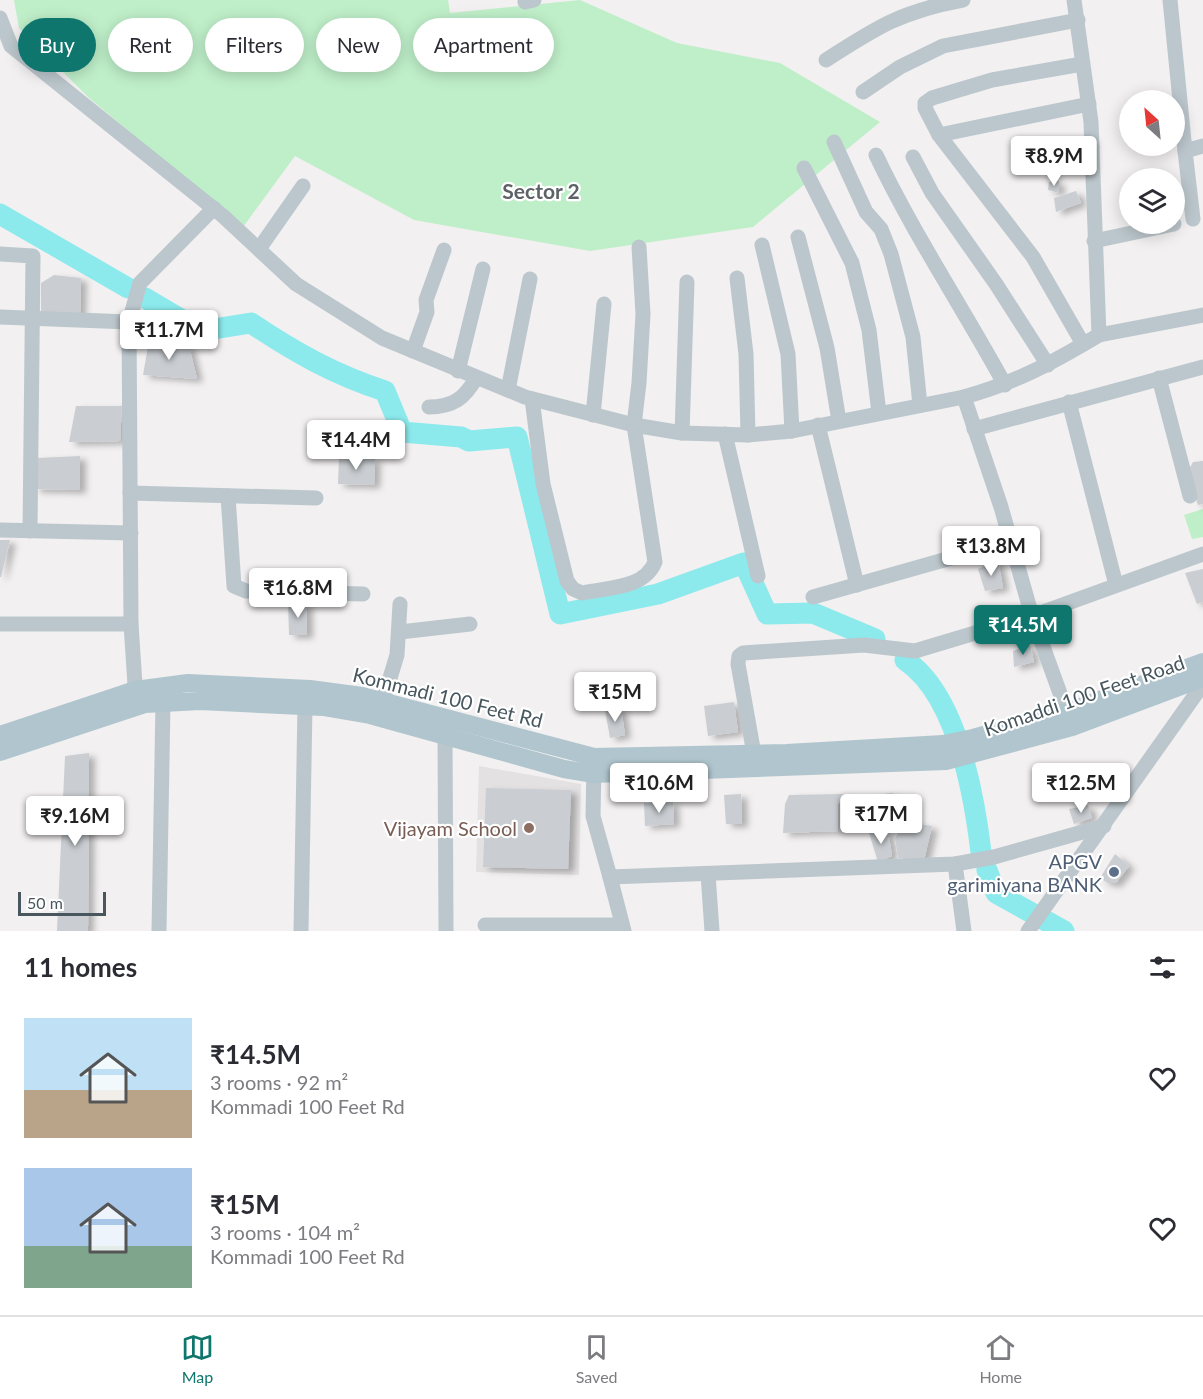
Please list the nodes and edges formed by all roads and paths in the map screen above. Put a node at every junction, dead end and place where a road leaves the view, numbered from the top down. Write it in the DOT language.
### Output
graph roads {
  1 [pos="963,0"];
  2 [pos="1074,0"];
  3 [pos="1170,0"];
  4 [pos="0,18"];
  5 [pos="1078,20"];
  6 [pos="826,60"];
  7 [pos="1082,64"];
  8 [pos="1179,90"];
  9 [pos="863,92"];
  10 [pos="1089,104"];
  11 [pos="939,135"];
  12 [pos="834,142"];
  13 [pos="1203,146"];
  14 [pos="1092,147"];
  15 [pos="1185,151"];
  16 [pos="876,155"];
  17 [pos="912,157"];
  18 [pos="1024,162"];
  19 [pos="804,168"];
  20 [pos="303,186"];
  21 [pos="214,208"];
  22 [pos="1198,218"];
  23 [pos="1127,234"];
  24 [pos="798,237"];
  25 [pos="1094,241"];
  26 [pos="762,245"];
  27 [pos="639,248"];
  28 [pos="259,249"];
  29 [pos="444,250"];
  30 [pos="0,254"];
  31 [pos="483,268"];
  32 [pos="737,278"];
  33 [pos="530,279"];
  34 [pos="687,282"];
  35 [pos="604,304"];
  36 [pos="1203,315"];
  37 [pos="0,317"];
  38 [pos="34,318"];
  39 [pos="129,322"];
  40 [pos="1099,335"];
  41 [pos="1083,344"];
  42 [pos="413,351"];
  43 [pos="1048,365"];
  44 [pos="1203,367"];
  45 [pos="458,370"];
  46 [pos="476,378"];
  47 [pos="1159,378"];
  48 [pos="1005,385"];
  49 [pos="507,390"];
  50 [pos="964,397"];
  51 [pos="532,399"];
  52 [pos="1069,402"];
  53 [pos="920,405"];
  54 [pos="429,407"];
  55 [pos="879,413"];
  56 [pos="593,415"];
  57 [pos="839,421"];
  58 [pos="633,425"];
  59 [pos="818,426"];
  60 [pos="974,429"];
  61 [pos="792,431"];
  62 [pos="682,432"];
  63 [pos="725,434"];
  64 [pos="748,435"];
  65 [pos="130,493"];
  66 [pos="1190,495"];
  67 [pos="228,496"];
  68 [pos="316,498"];
  69 [pos="0,530"];
  70 [pos="30,531"];
  71 [pos="131,533"];
  72 [pos="1011,541"];
  73 [pos="1203,554"];
  74 [pos="758,576"];
  75 [pos="857,585"];
  76 [pos="1116,585"];
  77 [pos="363,594"];
  78 [pos="813,597"];
  79 [pos="400,604"];
  80 [pos="1032,616"];
  81 [pos="0,624"];
  82 [pos="131,624"];
  83 [pos="470,624"];
  84 [pos="400,632"];
  85 [pos="1203,662"];
  86 [pos="1181,677"];
  87 [pos="1203,678"];
  88 [pos="1203,684"];
  89 [pos="136,698"];
  90 [pos="383,701"];
  91 [pos="163,702"];
  92 [pos="305,706"];
  93 [pos="1180,715"];
  94 [pos="1069,720"];
  95 [pos="0,735"];
  96 [pos="446,735"];
  97 [pos="0,752"];
  98 [pos="945,752"];
  99 [pos="754,754"];
  100 [pos="594,765"];
  101 [pos="1104,826"];
  102 [pos="955,864"];
  103 [pos="708,874"];
  104 [pos="610,878"];
  105 [pos="485,925"];
  106 [pos="623,928"];
  107 [pos="1033,928"];
  108 [pos="159,931"];
  109 [pos="301,931"];
  110 [pos="446,931"];
  111 [pos="712,931"];
  112 [pos="964,931"];
  1 -- 6 [label="street"];
  2 -- 5 [label="street"];
  3 -- 8 [label="street"];
  4 -- 21 [label="street"];
  5 -- 7 [label="street"];
  5 -- 9 [label="street"];
  7 -- 10 [label="street"];
  7 -- 11 [label="street"];
  10 -- 11 [label="street"];
  10 -- 14 [label="street"];
  11 -- 41 [label="street"];
  12 -- 53 [label="street"];
  13 -- 15 [label="street"];
  14 -- 18 [label="street"];
  14 -- 25 [label="street"];
  15 -- 22 [label="street"];
  16 -- 48 [label="street"];
  17 -- 43 [label="street"];
  19 -- 55 [label="street"];
  20 -- 28 [label="street"];
  21 -- 28 [label="street"];
  21 -- 39 [label="street"];
  23 -- 25 [label="street"];
  24 -- 57 [label="street"];
  25 -- 40 [label="street"];
  26 -- 61 [label="street"];
  27 -- 58 [label="street"];
  28 -- 42 [label="street"];
  29 -- 42 [label="street"];
  30 -- 38 [label="street"];
  31 -- 45 [label="street"];
  32 -- 64 [label="street"];
  33 -- 49 [label="street"];
  34 -- 62 [label="street"];
  35 -- 56 [label="street"];
  36 -- 40 [label="street"];
  37 -- 38 [label="street"];
  38 -- 39 [label="street"];
  38 -- 70 [label="street"];
  39 -- 65 [label="street"];
  40 -- 41 [label="street"];
  41 -- 43 [label="street"];
  42 -- 45 [label="street"];
  43 -- 48 [label="street"];
  44 -- 47 [label="street"];
  45 -- 46 [label="street"];
  46 -- 49 [label="street"];
  46 -- 54 [label="street"];
  47 -- 52 [label="street"];
  47 -- 66 [label="street"];
  48 -- 50 [label="street"];
  49 -- 51 [label="street"];
  50 -- 53 [label="street"];
  50 -- 60 [label="street"];
  51 -- 56 [label="street"];
  51 -- 58 [label="street"];
  52 -- 60 [label="street"];
  52 -- 76 [label="street"];
  53 -- 55 [label="street"];
  55 -- 57 [label="street"];
  56 -- 58 [label="street"];
  57 -- 59 [label="street"];
  58 -- 62 [label="street"];
  59 -- 61 [label="street"];
  59 -- 75 [label="street"];
  60 -- 72 [label="street"];
  61 -- 64 [label="street"];
  62 -- 63 [label="street"];
  63 -- 64 [label="street"];
  63 -- 74 [label="street"];
  65 -- 67 [label="street"];
  65 -- 71 [label="street"];
  67 -- 68 [label="street"];
  67 -- 77 [label="street"];
  69 -- 70 [label="street"];
  70 -- 71 [label="street"];
  71 -- 82 [label="street"];
  72 -- 75 [label="street"];
  72 -- 80 [label="street"];
  73 -- 76 [label="street"];
  75 -- 78 [label="street"];
  76 -- 80 [label="street"];
  79 -- 84 [label="street"];
  80 -- 94 [label="street"];
  80 -- 99 [label="street"];
  81 -- 82 [label="street"];
  82 -- 89 [label="street"];
  83 -- 84 [label="street"];
  84 -- 90 [label="street"];
  85 -- 86 [label="main road, Kommadi 100 Feet Rd"];
  86 -- 87 [label="main road, Komaddi 100 Feet Road"];
  86 -- 93 [label="street"];
  86 -- 94 [label="main road, Kommadi 100 Feet Rd"];
  88 -- 93 [label="street"];
  89 -- 90 [label="main road, Kommadi 100 Feet Rd"];
  89 -- 91 [label="main road, Kommadi 100 Feet Rd"];
  89 -- 95 [label="main road, Kommadi 100 Feet Rd"];
  89 -- 97 [label="main road, Kommadi 100 Feet Rd"];
  90 -- 100 [label="main road, Kommadi 100 Feet Rd"];
  91 -- 92 [label="main road, Kommadi 100 Feet Rd"];
  91 -- 108 [label="street"];
  92 -- 96 [label="main road, Kommadi 100 Feet Rd"];
  92 -- 109 [label="street"];
  93 -- 101 [label="street"];
  94 -- 98 [label="main road, Kommadi 100 Feet Rd"];
  96 -- 100 [label="main road, Kommadi 100 Feet Rd"];
  96 -- 110 [label="street"];
  98 -- 99 [label="main road, Kommadi 100 Feet Rd"];
  98 -- 100 [label="main road"];
  99 -- 100 [label="main road, Kommadi 100 Feet Rd"];
  100 -- 104 [label="street"];
  101 -- 102 [label="street"];
  101 -- 107 [label="street"];
  102 -- 103 [label="street"];
  102 -- 112 [label="street"];
  103 -- 104 [label="street"];
  103 -- 111 [label="street"];
  104 -- 106 [label="street"];
  105 -- 106 [label="street"];
}
